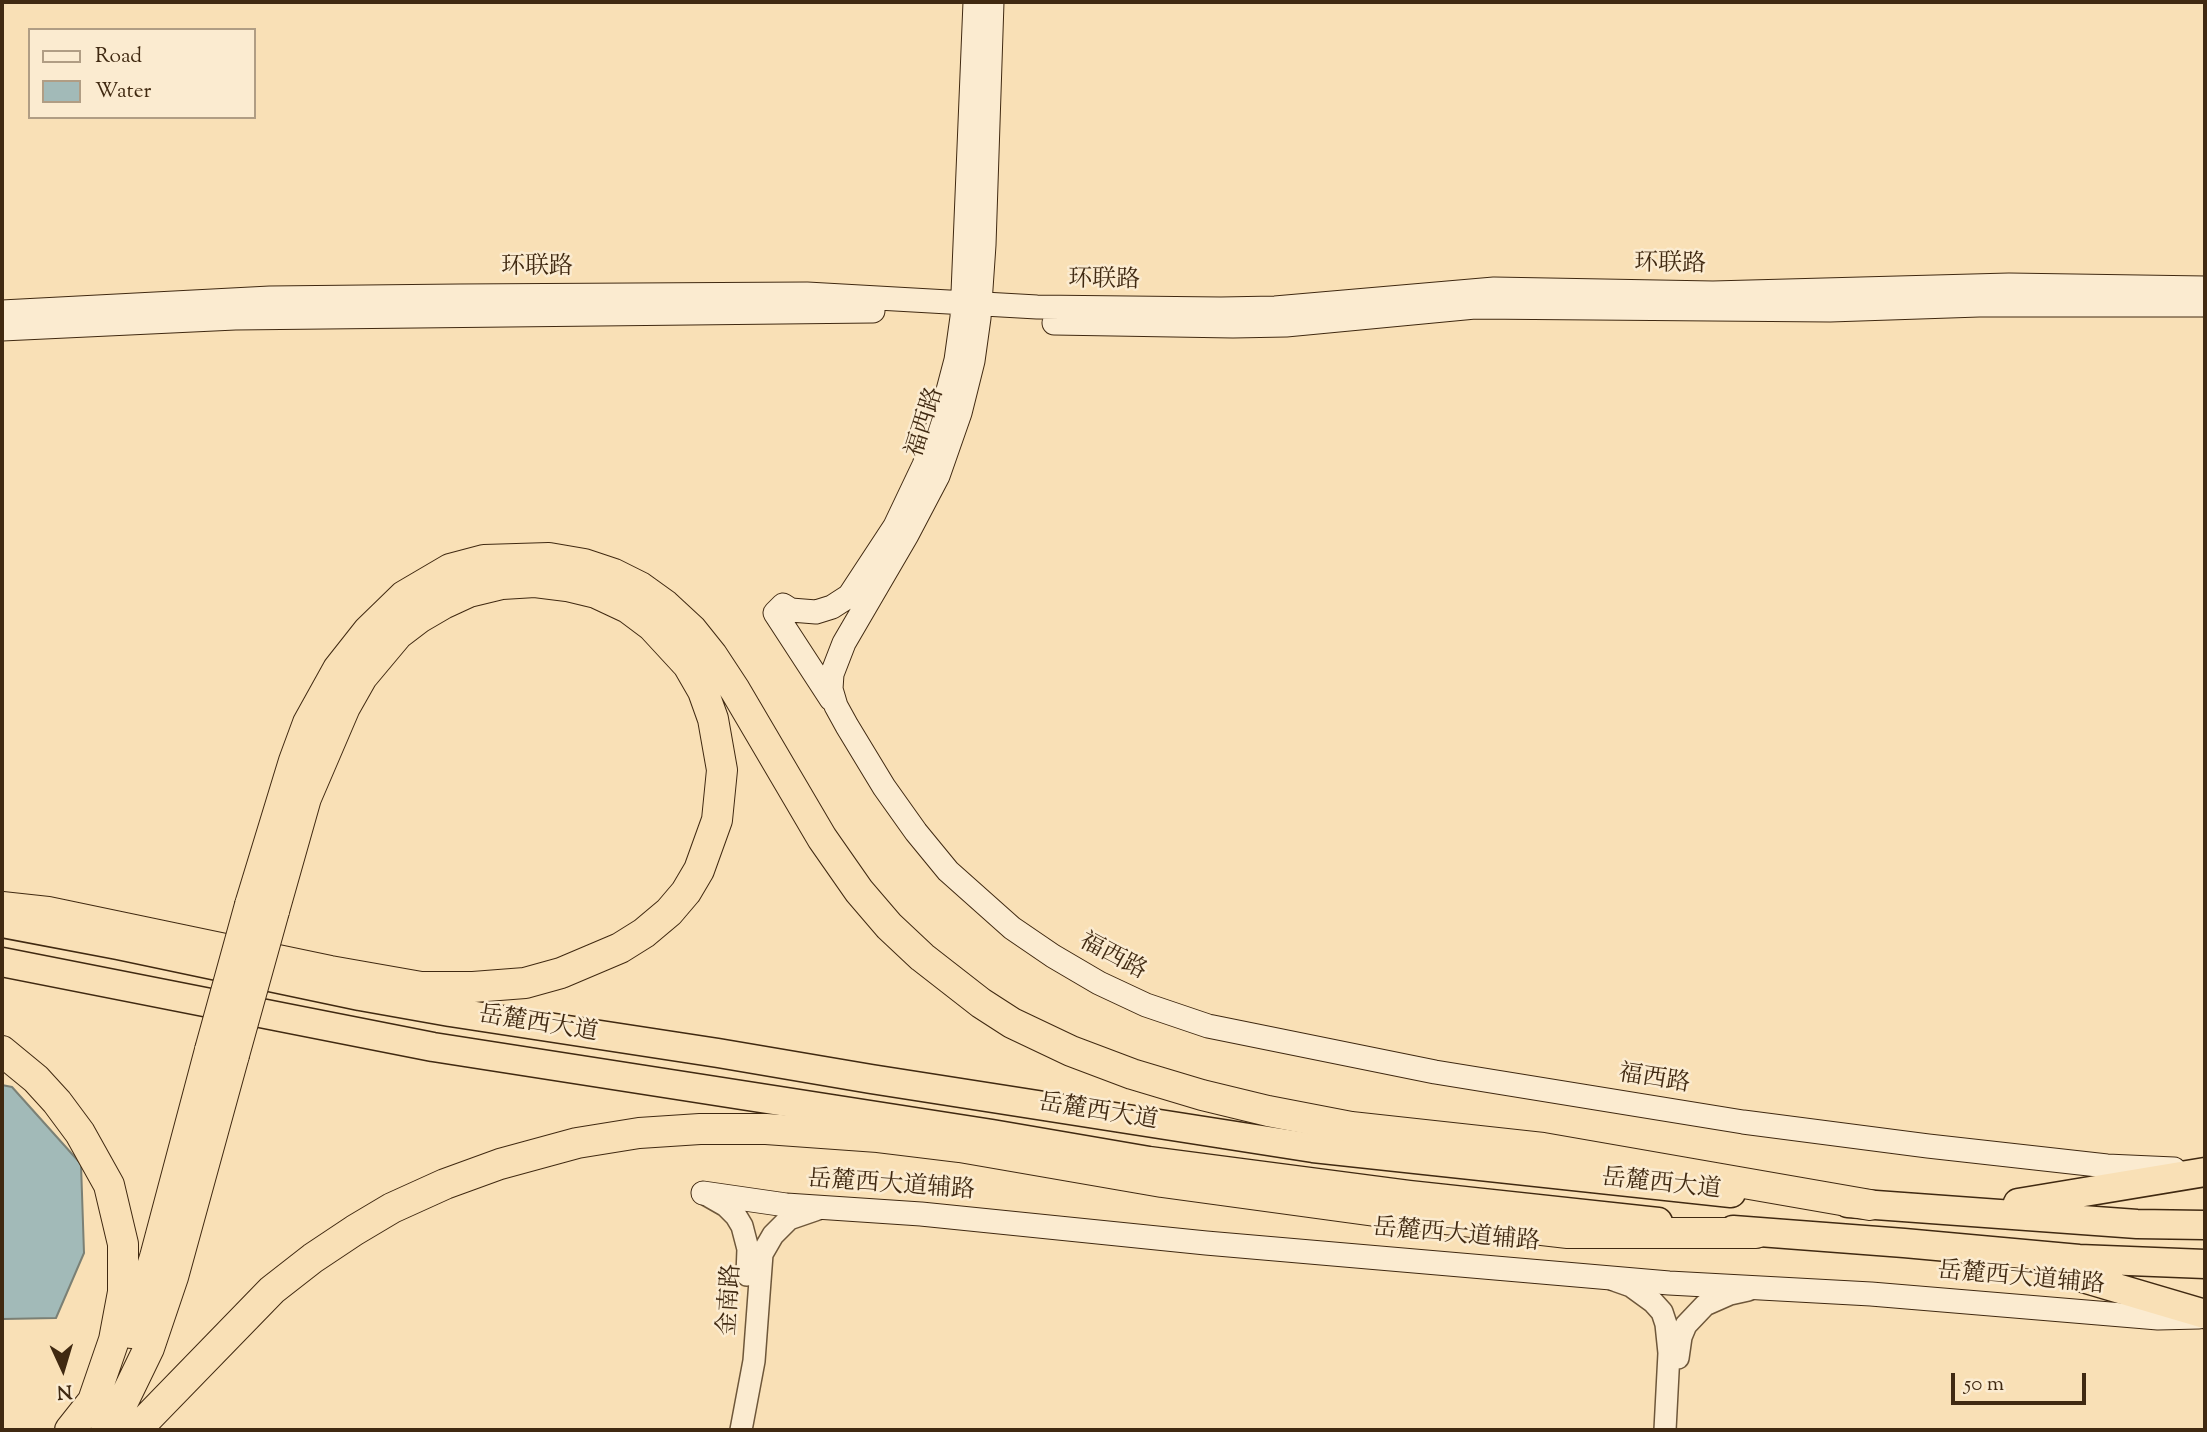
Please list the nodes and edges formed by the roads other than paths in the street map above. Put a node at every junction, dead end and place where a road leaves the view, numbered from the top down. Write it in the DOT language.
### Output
graph roads {
  1 [pos="975,2"];
  2 [pos="992,2"];
  3 [pos="2205,288"];
  4 [pos="2205,305"];
  5 [pos="971,310"];
  6 [pos="2,312"];
  7 [pos="2,329"];
  8 [pos="836,706"];
  9 [pos="2,907"];
  10 [pos="262,908"];
  11 [pos="2,923"];
  12 [pos="2,962"];
  13 [pos="2,1051"];
  14 [pos="222,1053"];
  15 [pos="2205,1171"];
  16 [pos="703,1193"];
  17 [pos="1870,1205"];
  18 [pos="824,1208"];
  19 [pos="1972,1211"];
  20 [pos="2205,1225"];
  21 [pos="1756,1233"];
  22 [pos="1986,1250"];
  23 [pos="2205,1264"];
  24 [pos="1606,1277"];
  25 [pos="1752,1289"];
  26 [pos="2205,1315"];
  27 [pos="93,1401"];
  28 [pos="70,1430"];
  29 [pos="106,1430"];
  30 [pos="136,1430"];
  31 [pos="730,1430"];
  32 [pos="741,1430"];
  33 [pos="1665,1430"];
  34 [pos="1674,1430"];
  1 -- 5 [label="main road"];
  2 -- 5 [label="main road, 福西路"];
  3 -- 5 [label="main road, 环联路"];
  4 -- 5 [label="main road, 环联路"];
  5 -- 6 [label="main road, 环联路"];
  5 -- 7 [label="main road, 环联路"];
  5 -- 8 [label="main road, 福西路"];
  5 -- 8 [label="main road"];
  8 -- 15 [label="main road, 福西路"];
  9 -- 10 [label="highway"];
  10 -- 14 [label="highway, bridge"];
  10 -- 17 [label="highway"];
  11 -- 17 [label="highway, 岳麓西大道"];
  12 -- 21 [label="highway, 岳麓西大道"];
  13 -- 27 [label="highway"];
  14 -- 27 [label="highway"];
  14 -- 29 [label="highway"];
  15 -- 19 [label="highway"];
  16 -- 18 [label="main road, 岳麓西大道辅路"];
  16 -- 31 [label="street, 金南路"];
  17 -- 19 [label="highway, 岳麓西大道"];
  18 -- 24 [label="main road, 岳麓西大道辅路"];
  18 -- 32 [label="street, 金南路"];
  19 -- 20 [label="highway, 岳麓西大道"];
  21 -- 22 [label="highway, 岳麓西大道"];
  21 -- 30 [label="highway"];
  22 -- 23 [label="highway, 岳麓西大道"];
  22 -- 26 [label="highway"];
  24 -- 25 [label="main road, 岳麓西大道辅路"];
  24 -- 33 [label="street"];
  25 -- 26 [label="main road, 岳麓西大道辅路"];
  25 -- 34 [label="street"];
  27 -- 28 [label="highway"];
}
